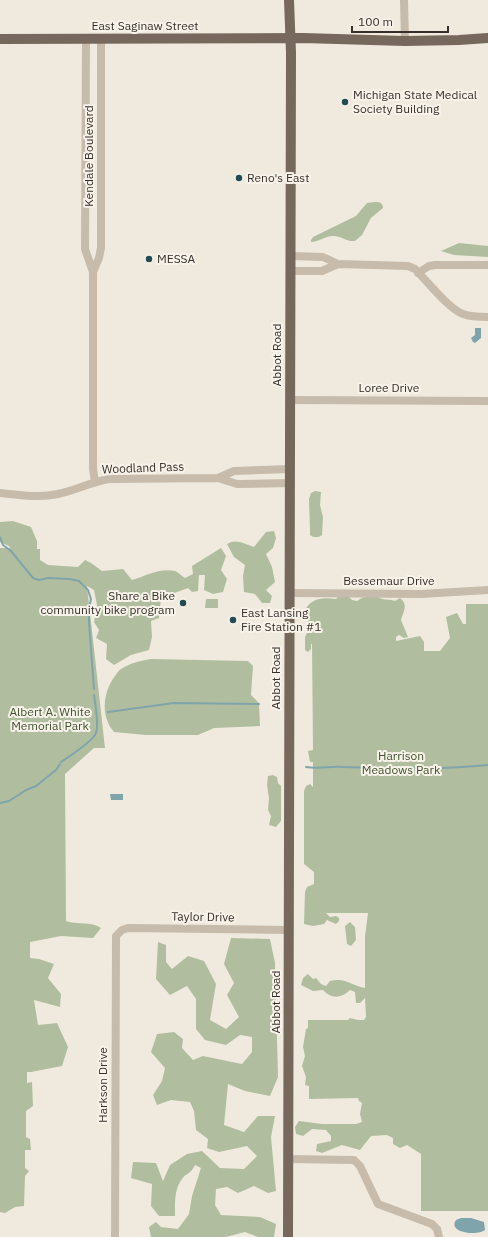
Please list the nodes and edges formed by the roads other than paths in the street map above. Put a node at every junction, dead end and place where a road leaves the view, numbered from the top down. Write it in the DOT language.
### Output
graph roads {
  1 [pos="289,0"];
  2 [pos="404,0"];
  3 [pos="290,38"];
  4 [pos="488,38"];
  5 [pos="0,39"];
  6 [pos="86,39"];
  7 [pos="101,39"];
  8 [pos="405,41"];
  9 [pos="290,256"];
  10 [pos="338,264"];
  11 [pos="488,265"];
  12 [pos="290,271"];
  13 [pos="93,272"];
  14 [pos="418,273"];
  15 [pos="488,317"];
  16 [pos="290,400"];
  17 [pos="488,401"];
  18 [pos="290,469"];
  19 [pos="218,478"];
  20 [pos="95,482"];
  21 [pos="290,483"];
  22 [pos="0,493"];
  23 [pos="488,590"];
  24 [pos="289,593"];
  25 [pos="289,930"];
  26 [pos="118,933"];
  27 [pos="288,1159"];
  28 [pos="115,1237"];
  29 [pos="288,1237"];
  30 [pos="439,1237"];
  1 -- 3 [label="main road, Abbot Road"];
  2 -- 8 [label="street"];
  3 -- 7 [label="main road, East Saginaw Street"];
  3 -- 8 [label="main road, East Saginaw Street"];
  3 -- 9 [label="main road, Abbot Road"];
  4 -- 8 [label="main road, East Saginaw Street"];
  5 -- 6 [label="main road, East Saginaw Street"];
  6 -- 7 [label="main road, East Saginaw Street"];
  6 -- 13 [label="street, Kendale Boulevard"];
  7 -- 13 [label="street, Kendale Boulevard"];
  9 -- 10 [label="street"];
  9 -- 12 [label="main road, Abbot Road"];
  10 -- 12 [label="street"];
  10 -- 14 [label="street"];
  11 -- 14 [label="street"];
  12 -- 16 [label="main road, Abbot Road"];
  13 -- 20 [label="street, Kendale Boulevard"];
  14 -- 15 [label="street"];
  16 -- 17 [label="street, Loree Drive"];
  16 -- 18 [label="main road, Abbot Road"];
  18 -- 19 [label="street, Woodland Pass"];
  18 -- 21 [label="main road, Abbot Road"];
  19 -- 20 [label="street, Woodland Pass"];
  19 -- 21 [label="street, Woodland Pass"];
  20 -- 22 [label="street, Woodland Pass"];
  21 -- 24 [label="main road, Abbot Road"];
  23 -- 24 [label="street, Bessemaur Drive"];
  24 -- 25 [label="main road, Abbot Road"];
  25 -- 26 [label="street, Taylor Drive"];
  25 -- 27 [label="main road, Abbot Road"];
  26 -- 28 [label="street, Harkson Drive"];
  27 -- 29 [label="main road, Abbot Road"];
  27 -- 30 [label="street"];
}
